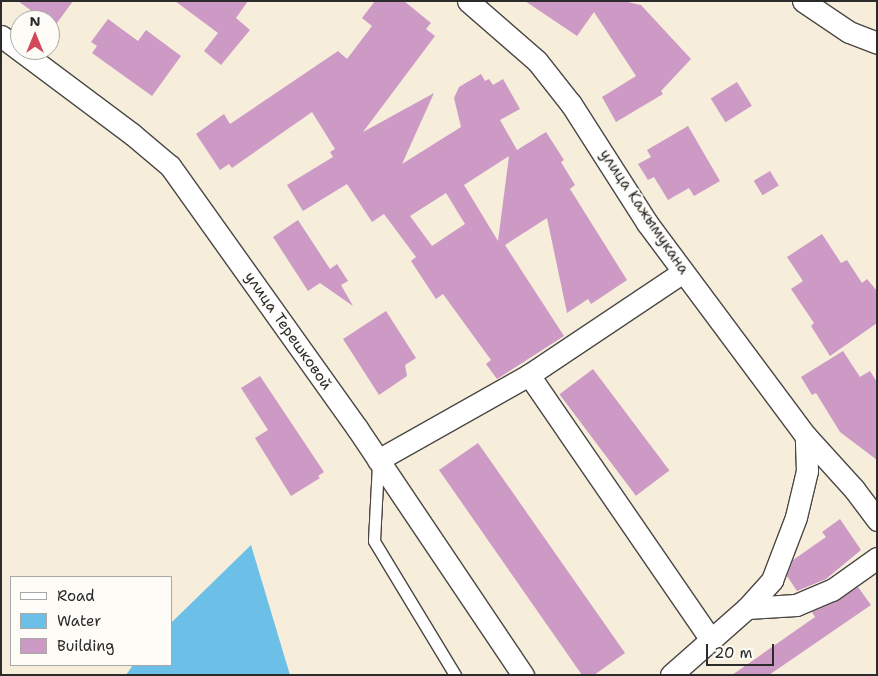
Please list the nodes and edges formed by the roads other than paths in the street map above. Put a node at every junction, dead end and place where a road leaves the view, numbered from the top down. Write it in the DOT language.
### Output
graph roads {
  1 [pos="468,1"];
  2 [pos="803,1"];
  3 [pos="1,36"];
  4 [pos="877,43"];
  5 [pos="683,272"];
  6 [pos="529,375"];
  7 [pos="806,436"];
  8 [pos="378,460"];
  9 [pos="877,520"];
  10 [pos="877,558"];
  11 [pos="747,608"];
  12 [pos="712,640"];
  13 [pos="455,675"];
  14 [pos="523,675"];
  15 [pos="671,675"];
  1 -- 5 [label="street, улица Кажымукана"];
  2 -- 4 [label="street"];
  3 -- 8 [label="street, улица Терешковой"];
  5 -- 6 [label="street"];
  5 -- 7 [label="street, улица Кажымукана"];
  6 -- 8 [label="street"];
  6 -- 12 [label="street"];
  7 -- 9 [label="street, улица Кажымукана"];
  7 -- 11 [label="street"];
  8 -- 13 [label="lane"];
  8 -- 14 [label="street, улица Терешковой"];
  10 -- 11 [label="street"];
  11 -- 12 [label="street"];
  12 -- 15 [label="street"];
}
